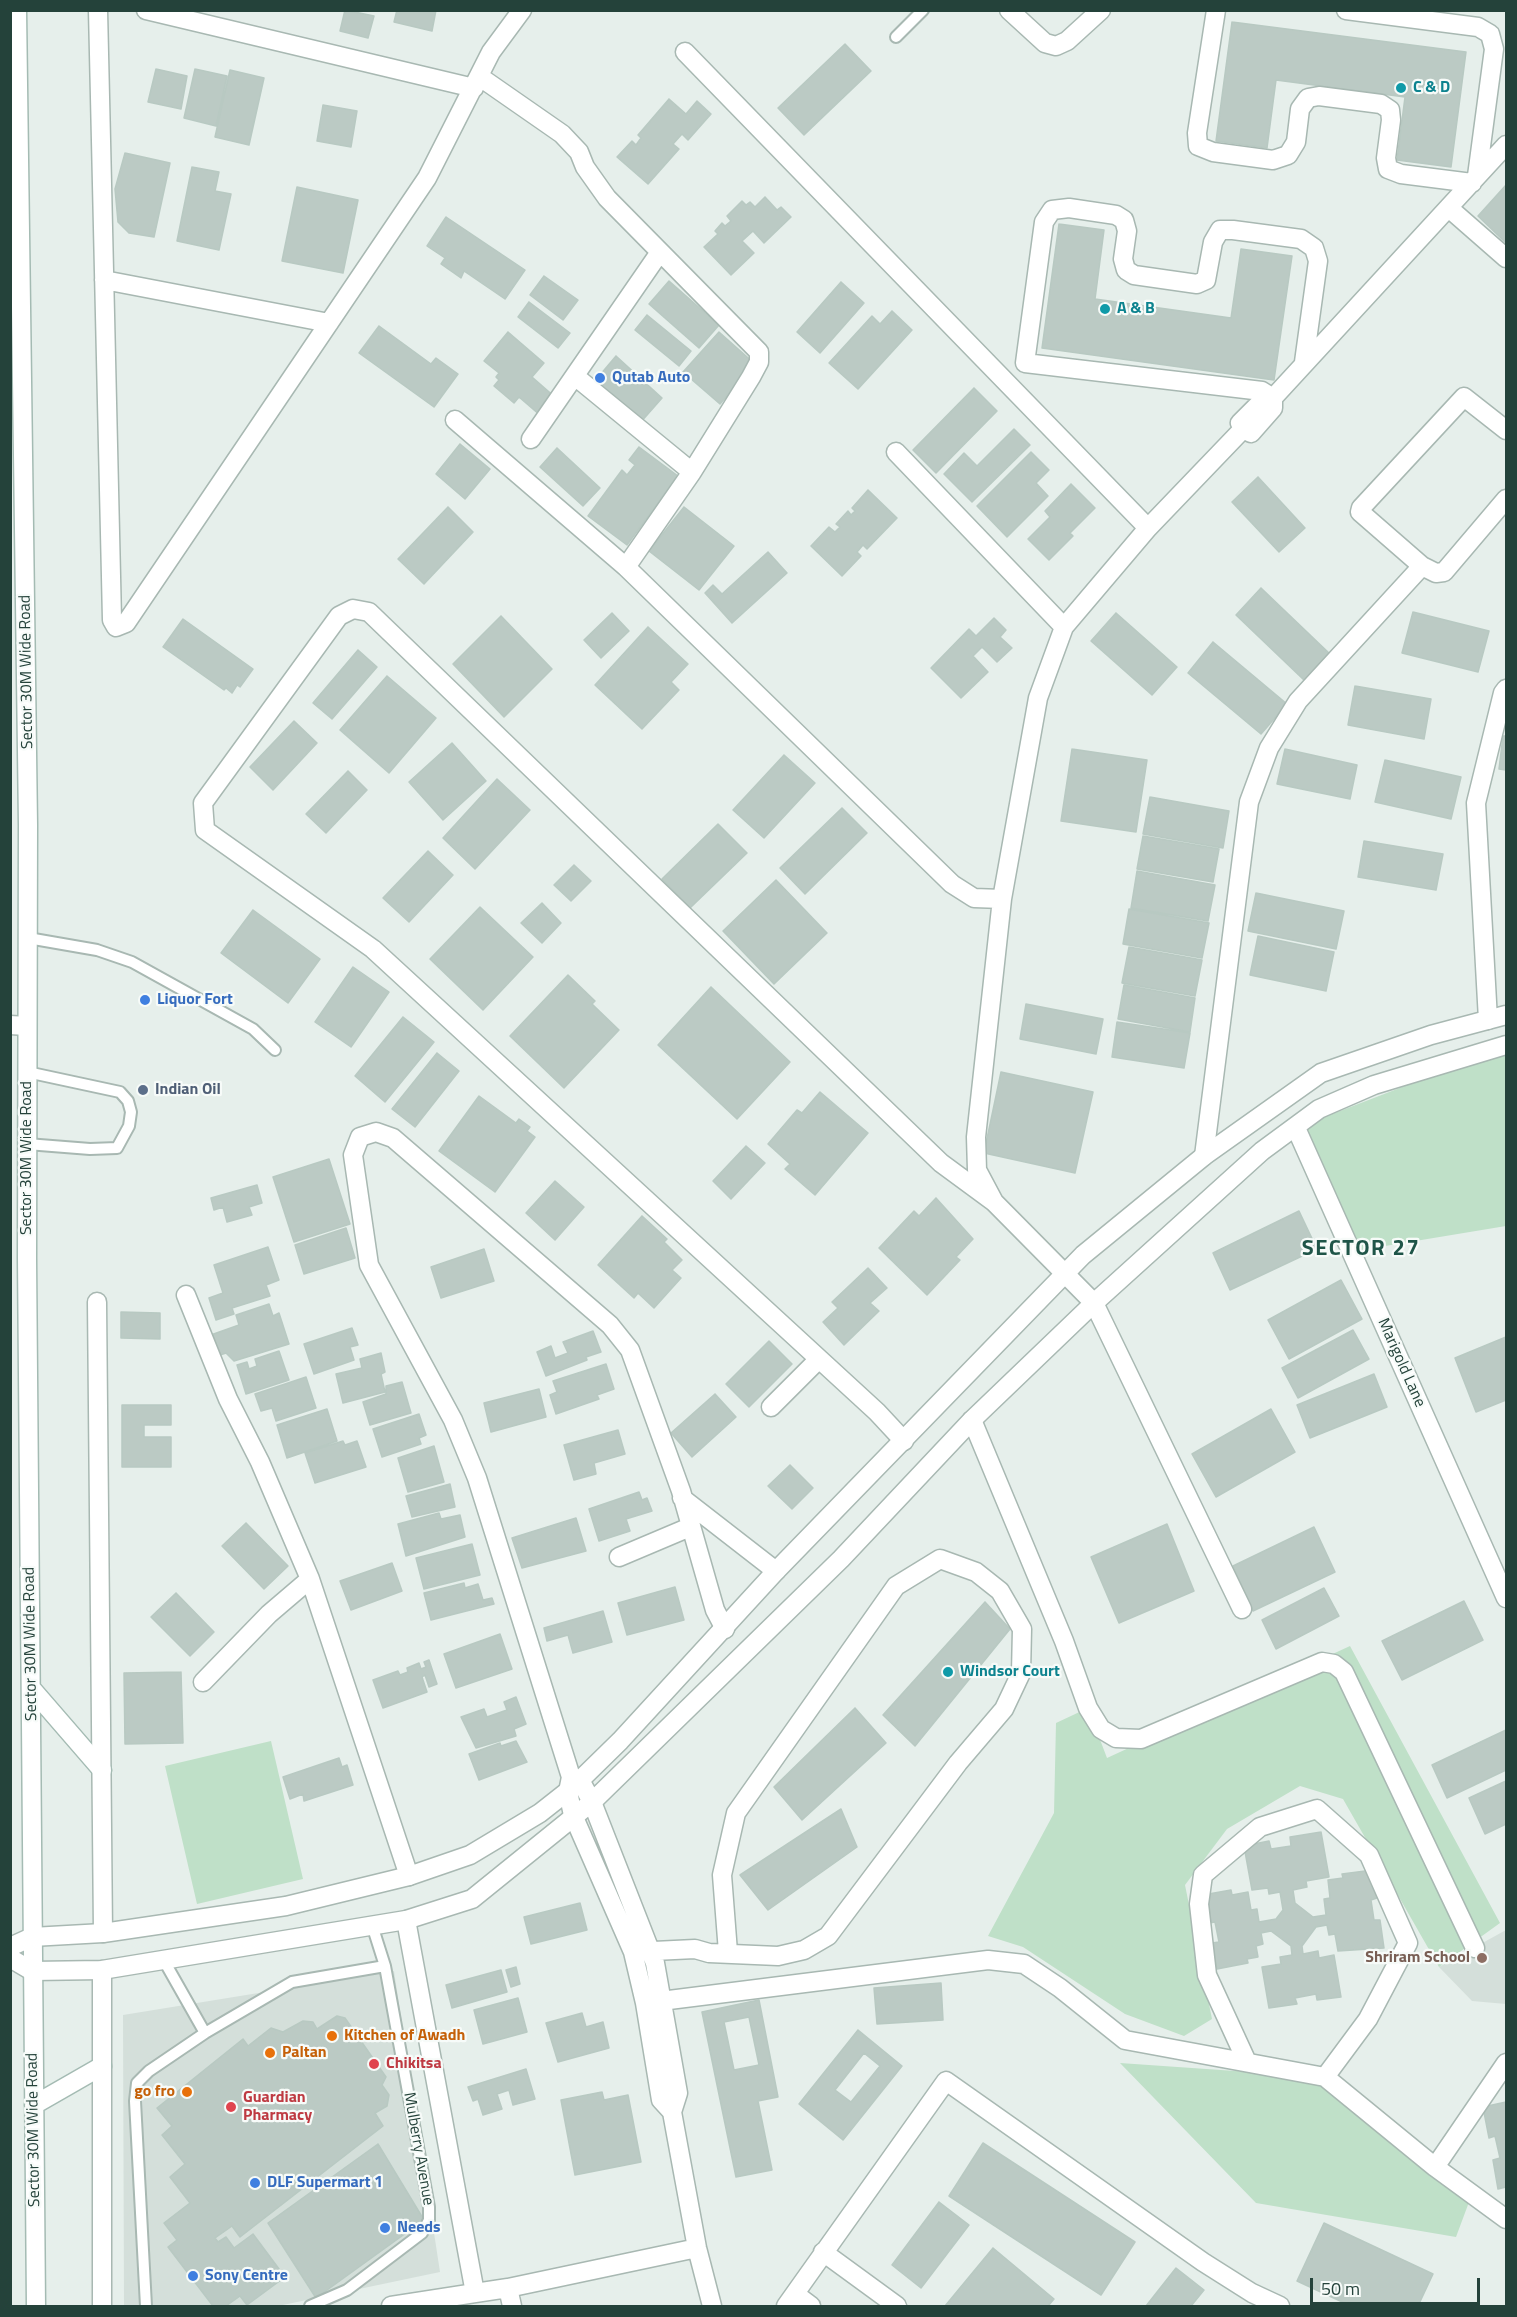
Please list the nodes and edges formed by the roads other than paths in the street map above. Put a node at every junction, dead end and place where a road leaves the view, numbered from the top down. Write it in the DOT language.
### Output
graph roads {
  1 [pos="17,10"];
  2 [pos="98,10"];
  3 [pos="146,10"];
  4 [pos="522,10"];
  5 [pos="924,10"];
  6 [pos="1009,10"];
  7 [pos="1101,10"];
  8 [pos="1216,10"];
  9 [pos="1346,10"];
  10 [pos="896,38"];
  11 [pos="685,52"];
  12 [pos="477,83"];
  13 [pos="1506,145"];
  14 [pos="1474,180"];
  15 [pos="1449,209"];
  16 [pos="660,252"];
  17 [pos="1506,258"];
  18 [pos="104,280"];
  19 [pos="329,323"];
  20 [pos="1304,362"];
  21 [pos="576,377"];
  22 [pos="1273,398"];
  23 [pos="455,420"];
  24 [pos="1506,430"];
  25 [pos="531,439"];
  26 [pos="897,453"];
  27 [pos="692,472"];
  28 [pos="1506,499"];
  29 [pos="1148,528"];
  30 [pos="1422,566"];
  31 [pos="626,567"];
  32 [pos="1064,627"];
  33 [pos="1506,689"];
  34 [pos="1002,899"];
  35 [pos="28,938"];
  36 [pos="1506,1015"];
  37 [pos="1488,1020"];
  38 [pos="19,1026"];
  39 [pos="1506,1045"];
  40 [pos="275,1050"];
  41 [pos="27,1072"];
  42 [pos="1296,1128"];
  43 [pos="27,1144"];
  44 [pos="1204,1156"];
  45 [pos="994,1202"];
  46 [pos="1066,1272"];
  47 [pos="186,1295"];
  48 [pos="97,1302"];
  49 [pos="1094,1303"];
  50 [pos="819,1359"];
  51 [pos="771,1407"];
  52 [pos="972,1420"];
  53 [pos="904,1441"];
  54 [pos="682,1498"];
  55 [pos="690,1527"];
  56 [pos="619,1557"];
  57 [pos="776,1571"];
  58 [pos="310,1579"];
  59 [pos="1506,1598"];
  60 [pos="1242,1609"];
  61 [pos="725,1629"];
  62 [pos="203,1682"];
  63 [pos="31,1688"];
  64 [pos="102,1770"];
  65 [pos="573,1783"];
  66 [pos="592,1802"];
  67 [pos="573,1815"];
  68 [pos="410,1876"];
  69 [pos="406,1920"];
  70 [pos="372,1925"];
  71 [pos="103,1933"];
  72 [pos="32,1937"];
  73 [pos="10,1947"];
  74 [pos="1475,1948"];
  75 [pos="728,1952"];
  76 [pos="644,1957"];
  77 [pos="10,1958"];
  78 [pos="163,1959"];
  79 [pos="385,1966"];
  80 [pos="102,1970"];
  81 [pos="32,1971"];
  82 [pos="653,2002"];
  83 [pos="205,2033"];
  84 [pos="1247,2062"];
  85 [pos="1506,2063"];
  86 [pos="102,2066"];
  87 [pos="1325,2077"];
  88 [pos="34,2105"];
  89 [pos="1435,2167"];
  90 [pos="1506,2219"];
  91 [pos="697,2248"];
  92 [pos="823,2252"];
  93 [pos="508,2288"];
  94 [pos="475,2293"];
  95 [pos="790,2300"];
  96 [pos="36,2307"];
  97 [pos="102,2307"];
  98 [pos="146,2307"];
  99 [pos="310,2307"];
  100 [pos="391,2307"];
  101 [pos="512,2307"];
  102 [pos="712,2307"];
  103 [pos="811,2307"];
  104 [pos="897,2307"];
  105 [pos="1280,2307"];
  1 -- 35 [label="street, Sector 30M Wide Road"];
  2 -- 18 [label="street"];
  3 -- 12 [label="street"];
  4 -- 12 [label="street"];
  5 -- 10 [label="lane"];
  6 -- 7 [label="street"];
  8 -- 14 [label="street"];
  9 -- 14 [label="street"];
  11 -- 29 [label="street"];
  12 -- 16 [label="street"];
  12 -- 19 [label="street"];
  13 -- 14 [label="street"];
  14 -- 15 [label="street"];
  15 -- 17 [label="street"];
  15 -- 20 [label="street"];
  16 -- 21 [label="street"];
  16 -- 27 [label="street"];
  18 -- 19 [label="street"];
  18 -- 19 [label="street"];
  20 -- 22 [label="street"];
  20 -- 22 [label="street"];
  21 -- 25 [label="street"];
  21 -- 27 [label="street"];
  22 -- 29 [label="street"];
  23 -- 31 [label="street"];
  24 -- 30 [label="street"];
  26 -- 32 [label="street"];
  27 -- 31 [label="street"];
  28 -- 30 [label="street"];
  29 -- 32 [label="street"];
  30 -- 44 [label="street"];
  31 -- 34 [label="street"];
  32 -- 34 [label="street"];
  33 -- 37 [label="street"];
  34 -- 45 [label="street"];
  35 -- 38 [label="street, Sector 30M Wide Road"];
  35 -- 40 [label="lane"];
  36 -- 37 [label="street"];
  37 -- 44 [label="street"];
  38 -- 41 [label="street, Sector 30M Wide Road"];
  39 -- 42 [label="street"];
  41 -- 43 [label="street, Sector 30M Wide Road"];
  41 -- 43 [label="lane"];
  42 -- 49 [label="street"];
  42 -- 59 [label="street, Marigold Lane"];
  43 -- 63 [label="street, Sector 30M Wide Road"];
  44 -- 46 [label="street"];
  45 -- 46 [label="street"];
  45 -- 50 [label="street"];
  46 -- 49 [label="street"];
  46 -- 53 [label="street"];
  47 -- 58 [label="street"];
  48 -- 64 [label="street"];
  49 -- 52 [label="street"];
  49 -- 60 [label="street"];
  50 -- 51 [label="street"];
  50 -- 53 [label="street"];
  52 -- 66 [label="street"];
  52 -- 74 [label="street"];
  53 -- 57 [label="street"];
  54 -- 55 [label="street"];
  54 -- 57 [label="street"];
  54 -- 65 [label="street"];
  55 -- 56 [label="street"];
  55 -- 61 [label="street"];
  57 -- 61 [label="street"];
  58 -- 62 [label="street"];
  58 -- 68 [label="street"];
  61 -- 65 [label="street"];
  63 -- 64 [label="street"];
  63 -- 72 [label="street, Sector 30M Wide Road"];
  64 -- 71 [label="street"];
  65 -- 66 [label="street"];
  65 -- 67 [label="street"];
  65 -- 68 [label="street"];
  66 -- 67 [label="street"];
  66 -- 76 [label="street"];
  67 -- 69 [label="street"];
  67 -- 76 [label="street"];
  68 -- 71 [label="street"];
  69 -- 70 [label="street"];
  69 -- 94 [label="street"];
  70 -- 78 [label="street"];
  70 -- 79 [label="lane, Mulberry Avenue"];
  71 -- 72 [label="street"];
  72 -- 73 [label="street"];
  72 -- 81 [label="street, Sector 30M Wide Road"];
  75 -- 75 [label="street"];
  75 -- 76 [label="street"];
  76 -- 82 [label="street"];
  77 -- 81 [label="street"];
  78 -- 80 [label="street"];
  78 -- 83 [label="lane"];
  79 -- 83 [label="lane"];
  79 -- 99 [label="lane, Mulberry Avenue"];
  80 -- 81 [label="street"];
  80 -- 86 [label="street"];
  81 -- 88 [label="street, Sector 30M Wide Road"];
  82 -- 84 [label="street"];
  82 -- 91 [label="street"];
  83 -- 98 [label="lane"];
  84 -- 87 [label="street"];
  84 -- 87 [label="street"];
  85 -- 89 [label="street"];
  86 -- 88 [label="street"];
  86 -- 97 [label="street"];
  87 -- 89 [label="street"];
  88 -- 96 [label="street, Sector 30M Wide Road"];
  89 -- 90 [label="street"];
  91 -- 93 [label="street"];
  91 -- 102 [label="street"];
  92 -- 95 [label="street"];
  92 -- 104 [label="street"];
  92 -- 105 [label="street"];
  93 -- 94 [label="street"];
  93 -- 101 [label="street"];
  94 -- 100 [label="street"];
  95 -- 103 [label="street"];
}
